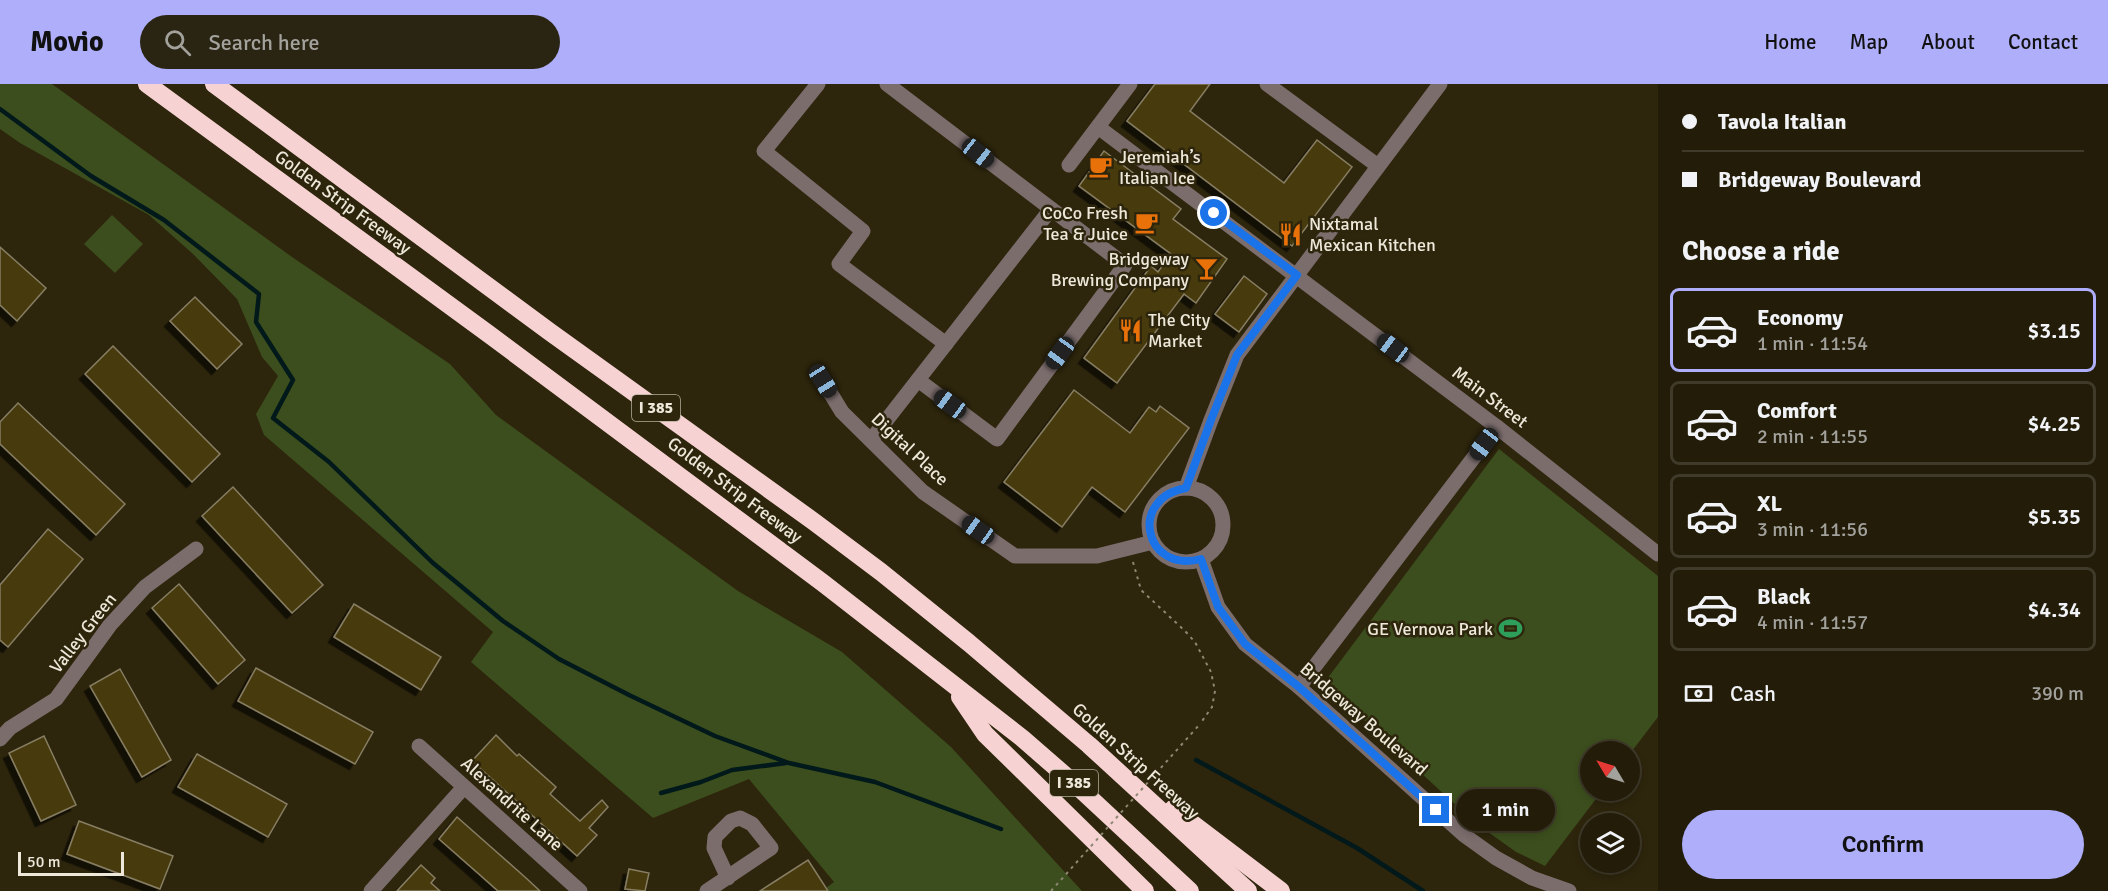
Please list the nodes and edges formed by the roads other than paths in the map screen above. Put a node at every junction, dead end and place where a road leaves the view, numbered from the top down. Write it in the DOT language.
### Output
graph roads {
  1 [pos="147,84"];
  2 [pos="214,84"];
  3 [pos="818,84"];
  4 [pos="887,84"];
  5 [pos="1130,84"];
  6 [pos="1267,84"];
  7 [pos="1440,84"];
  8 [pos="1098,127"];
  9 [pos="1069,165"];
  10 [pos="1378,166"];
  11 [pos="1051,209"];
  12 [pos="1297,275"];
  13 [pos="946,344"];
  14 [pos="918,380"];
  15 [pos="823,381"];
  16 [pos="1497,427"];
  17 [pos="871,440"];
  18 [pos="1186,488"];
  19 [pos="1153,542"];
  20 [pos="196,549"];
  21 [pos="1658,554"];
  22 [pos="1201,559"];
  23 [pos="951,682"];
  24 [pos="1299,687"];
  25 [pos="0,739"];
  26 [pos="1089,745"];
  27 [pos="419,746"];
  28 [pos="464,787"];
  29 [pos="728,878"];
  30 [pos="370,891"];
  31 [pos="580,891"];
  32 [pos="706,891"];
  33 [pos="1145,891"];
  34 [pos="1190,891"];
  35 [pos="1248,891"];
  36 [pos="1281,891"];
  37 [pos="1569,891"];
  1 -- 23 [label="highway, Golden Strip Freeway / I 385"];
  2 -- 26 [label="highway, Golden Strip Freeway / I 385"];
  3 -- 13 [label="street"];
  4 -- 11 [label="street"];
  5 -- 8 [label="street"];
  6 -- 10 [label="street"];
  7 -- 10 [label="street"];
  8 -- 9 [label="street"];
  8 -- 12 [label="street, Main Street"];
  10 -- 12 [label="street"];
  11 -- 13 [label="street"];
  11 -- 14 [label="street"];
  12 -- 16 [label="street, Main Street"];
  12 -- 18 [label="street"];
  13 -- 14 [label="street"];
  14 -- 17 [label="street"];
  15 -- 17 [label="street, Digital Place"];
  16 -- 21 [label="street, Main Street"];
  16 -- 24 [label="street"];
  17 -- 19 [label="street, Digital Place"];
  18 -- 19 [label="street"];
  18 -- 22 [label="street"];
  19 -- 22 [label="street"];
  20 -- 25 [label="street, Valley Green"];
  22 -- 24 [label="street, Bridgeway Boulevard"];
  23 -- 33 [label="highway"];
  23 -- 34 [label="highway, Golden Strip Freeway / I 385"];
  24 -- 37 [label="street, Bridgeway Boulevard"];
  26 -- 35 [label="highway, Golden Strip Freeway / I 385"];
  26 -- 36 [label="highway"];
  27 -- 28 [label="street, Alexandrite Lane"];
  28 -- 30 [label="street"];
  28 -- 31 [label="street, Alexandrite Lane"];
  29 -- 32 [label="street"];
}
